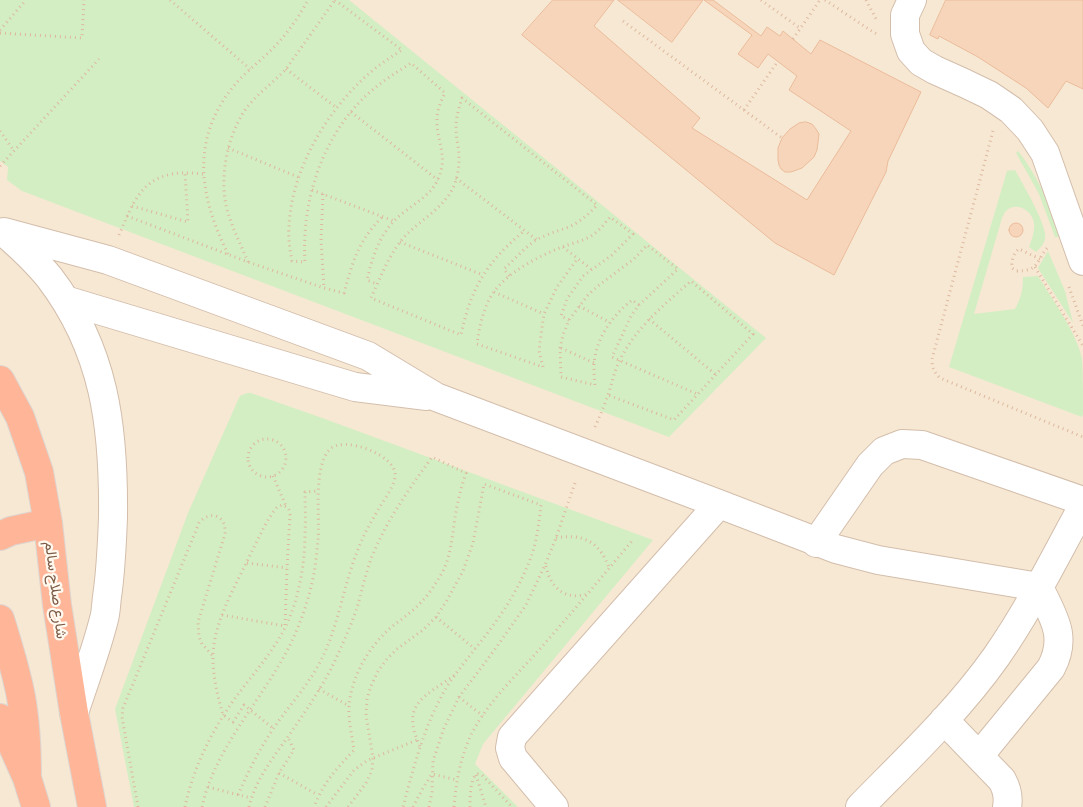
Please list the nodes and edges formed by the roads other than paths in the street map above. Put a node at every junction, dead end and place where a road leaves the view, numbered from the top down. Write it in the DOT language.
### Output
graph roads {
  1 [pos="912,0"];
  2 [pos="2,230"];
  3 [pos="1079,250"];
  4 [pos="65,300"];
  5 [pos="0,380"];
  6 [pos="436,397"];
  7 [pos="1083,501"];
  8 [pos="719,504"];
  9 [pos="1083,506"];
  10 [pos="48,523"];
  11 [pos="0,536"];
  12 [pos="816,543"];
  13 [pos="1039,587"];
  14 [pos="0,619"];
  15 [pos="74,713"];
  16 [pos="0,718"];
  17 [pos="944,720"];
  18 [pos="979,756"];
  19 [pos="27,778"];
  20 [pos="36,807"];
  21 [pos="92,807"];
  22 [pos="554,807"];
  23 [pos="860,807"];
  24 [pos="1007,807"];
  1 -- 3 [label="lane"];
  2 -- 4 [label="lane"];
  2 -- 6 [label="lane"];
  4 -- 6 [label="lane"];
  4 -- 15 [label="lane"];
  5 -- 10 [label="highway, شارع صلاح سالم"];
  6 -- 8 [label="lane"];
  7 -- 12 [label="lane"];
  8 -- 12 [label="lane"];
  8 -- 22 [label="lane"];
  9 -- 13 [label="lane"];
  10 -- 11 [label="highway"];
  10 -- 15 [label="highway, شارع صلاح سالم"];
  12 -- 13 [label="lane"];
  13 -- 17 [label="lane"];
  13 -- 18 [label="lane"];
  14 -- 19 [label="highway"];
  15 -- 21 [label="highway, شارع صلاح سالم"];
  16 -- 19 [label="highway"];
  17 -- 18 [label="lane"];
  17 -- 23 [label="lane"];
  18 -- 24 [label="lane"];
  19 -- 20 [label="highway"];
}
